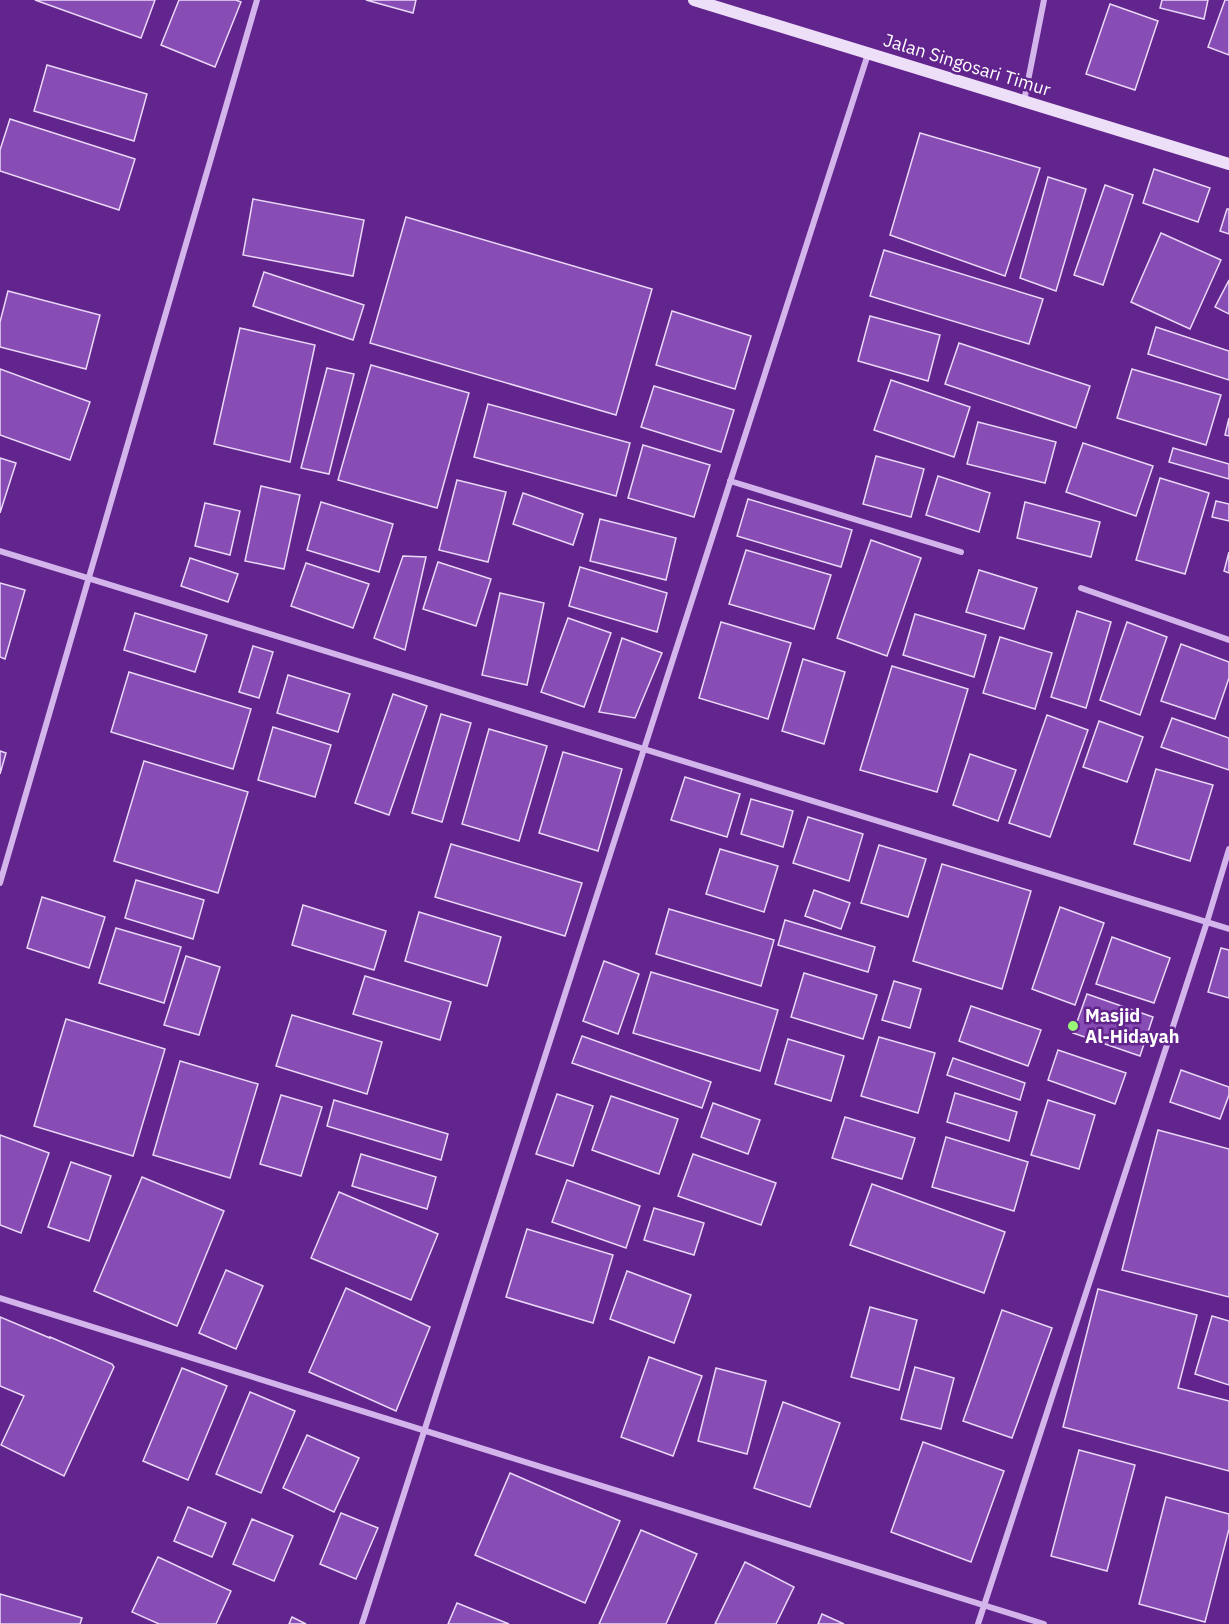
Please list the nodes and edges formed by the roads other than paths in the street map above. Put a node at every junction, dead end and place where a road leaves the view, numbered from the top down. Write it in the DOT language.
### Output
graph roads {
  1 [pos="257,0"];
  2 [pos="694,0"];
  3 [pos="1044,0"];
  4 [pos="869,53"];
  5 [pos="1024,101"];
  6 [pos="1229,164"];
  7 [pos="730,481"];
  8 [pos="0,551"];
  9 [pos="961,552"];
  10 [pos="89,578"];
  11 [pos="1081,588"];
  12 [pos="1229,639"];
  13 [pos="644,749"];
  14 [pos="1229,849"];
  15 [pos="0,883"];
  16 [pos="1207,922"];
  17 [pos="1229,929"];
  18 [pos="0,1298"];
  19 [pos="424,1430"];
  20 [pos="984,1605"];
  21 [pos="362,1624"];
  22 [pos="978,1624"];
  23 [pos="1044,1624"];
  1 -- 10 [label="street"];
  2 -- 4 [label="street, Jalan Singosari Timur"];
  3 -- 5 [label="street"];
  4 -- 5 [label="street, Jalan Singosari Timur"];
  4 -- 7 [label="street"];
  5 -- 6 [label="street, Jalan Singosari Timur"];
  7 -- 9 [label="street"];
  7 -- 13 [label="street"];
  8 -- 10 [label="street"];
  10 -- 13 [label="street"];
  10 -- 15 [label="street"];
  11 -- 12 [label="street"];
  13 -- 16 [label="street"];
  13 -- 19 [label="street"];
  14 -- 16 [label="street"];
  16 -- 17 [label="street"];
  16 -- 20 [label="street"];
  18 -- 19 [label="street"];
  19 -- 20 [label="street"];
  19 -- 21 [label="street"];
  20 -- 22 [label="street"];
  20 -- 23 [label="street"];
}
